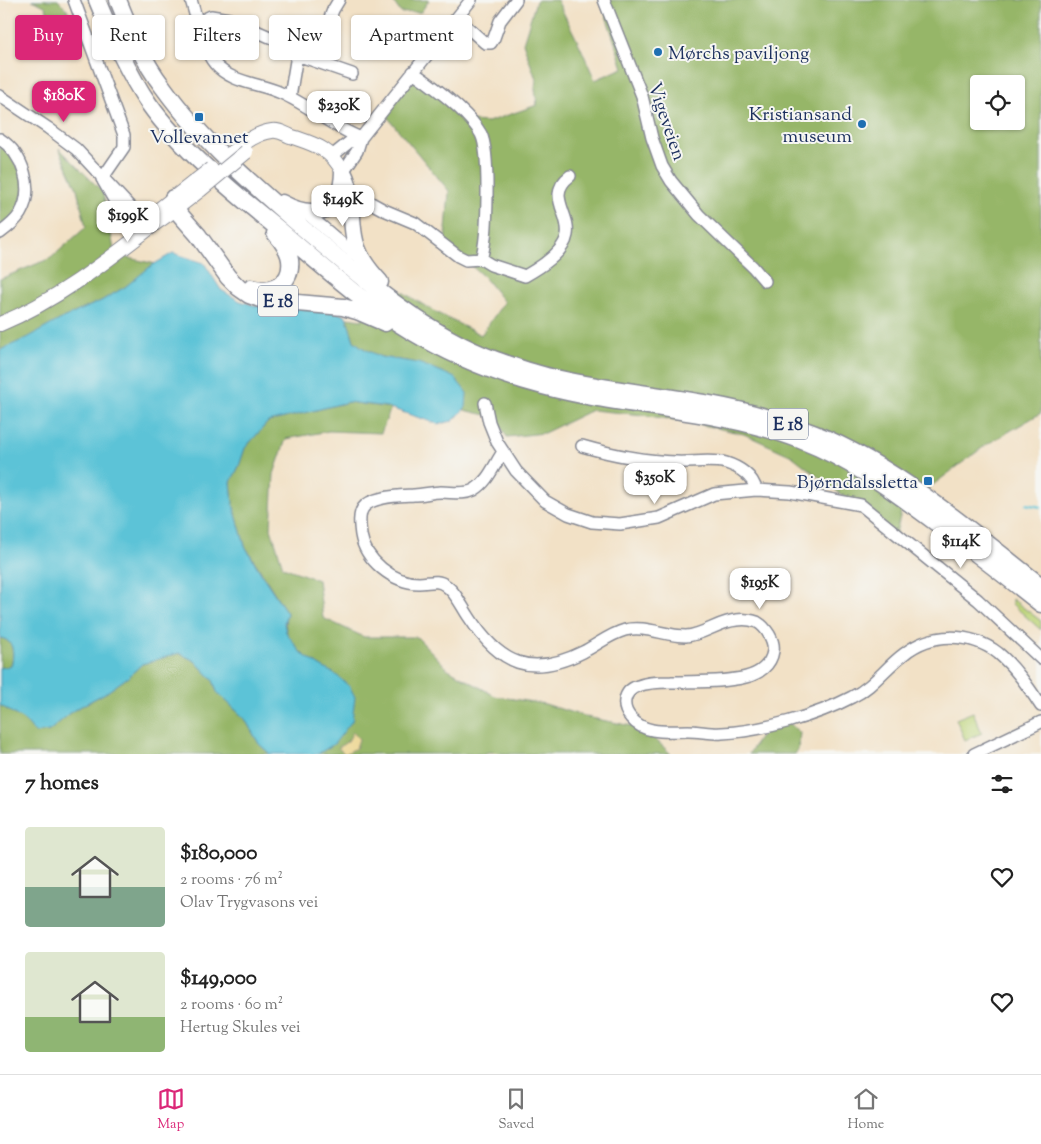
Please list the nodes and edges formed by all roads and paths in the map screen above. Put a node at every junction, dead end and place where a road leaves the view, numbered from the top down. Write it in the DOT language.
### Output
graph roads {
  1 [pos="74,0"];
  2 [pos="97,0"];
  3 [pos="118,0"];
  4 [pos="191,0"];
  5 [pos="339,0"];
  6 [pos="471,0"];
  7 [pos="516,0"];
  8 [pos="604,0"];
  9 [pos="196,15"];
  10 [pos="330,15"];
  11 [pos="459,15"];
  12 [pos="472,31"];
  13 [pos="212,60"];
  14 [pos="296,60"];
  15 [pos="311,60"];
  16 [pos="423,60"];
  17 [pos="413,72"];
  18 [pos="352,74"];
  19 [pos="0,96"];
  20 [pos="290,97"];
  21 [pos="360,138"];
  22 [pos="0,139"];
  23 [pos="332,156"];
  24 [pos="343,172"];
  25 [pos="570,176"];
  26 [pos="102,179"];
  27 [pos="262,192"];
  28 [pos="364,199"];
  29 [pos="178,203"];
  30 [pos="255,210"];
  31 [pos="305,212"];
  32 [pos="140,228"];
  33 [pos="0,233"];
  34 [pos="481,259"];
  35 [pos="364,263"];
  36 [pos="765,281"];
  37 [pos="412,314"];
  38 [pos="0,324"];
  39 [pos="427,340"];
  40 [pos="484,402"];
  41 [pos="582,446"];
  42 [pos="503,452"];
  43 [pos="756,490"];
  44 [pos="1041,586"];
  45 [pos="1041,604"];
  46 [pos="1041,659"];
  47 [pos="1041,706"];
  48 [pos="1041,722"];
  49 [pos="974,754"];
  1 -- 26 [label="street"];
  2 -- 30 [label="highway, E 18"];
  3 -- 27 [label="highway, E 18"];
  4 -- 9 [label="street"];
  5 -- 10 [label="street"];
  6 -- 11 [label="street"];
  7 -- 12 [label="street"];
  8 -- 36 [label="street, Vigeveien"];
  13 -- 20 [label="street"];
  14 -- 20 [label="street"];
  15 -- 18 [label="street"];
  16 -- 17 [label="street"];
  17 -- 21 [label="street"];
  17 -- 34 [label="street"];
  19 -- 26 [label="street"];
  20 -- 21 [label="street"];
  21 -- 23 [label="street"];
  21 -- 24 [label="street"];
  22 -- 33 [label="street"];
  23 -- 24 [label="main road"];
  23 -- 29 [label="main road, bridge"];
  24 -- 31 [label="highway"];
  24 -- 35 [label="highway, E 18"];
  25 -- 34 [label="street"];
  26 -- 32 [label="street"];
  27 -- 31 [label="highway, E 18"];
  27 -- 37 [label="highway, E 18"];
  28 -- 34 [label="street"];
  29 -- 30 [label="highway, E 18"];
  29 -- 32 [label="main road"];
  29 -- 39 [label="highway, E 18"];
  30 -- 39 [label="highway, E 18"];
  31 -- 35 [label="street"];
  32 -- 38 [label="main road"];
  35 -- 37 [label="highway, E 18"];
  37 -- 44 [label="highway, E 18"];
  39 -- 45 [label="highway, E 18"];
  40 -- 42 [label="street"];
  41 -- 43 [label="street"];
  42 -- 43 [label="street"];
  42 -- 47 [label="street"];
  43 -- 46 [label="street"];
  48 -- 49 [label="street"];
}
